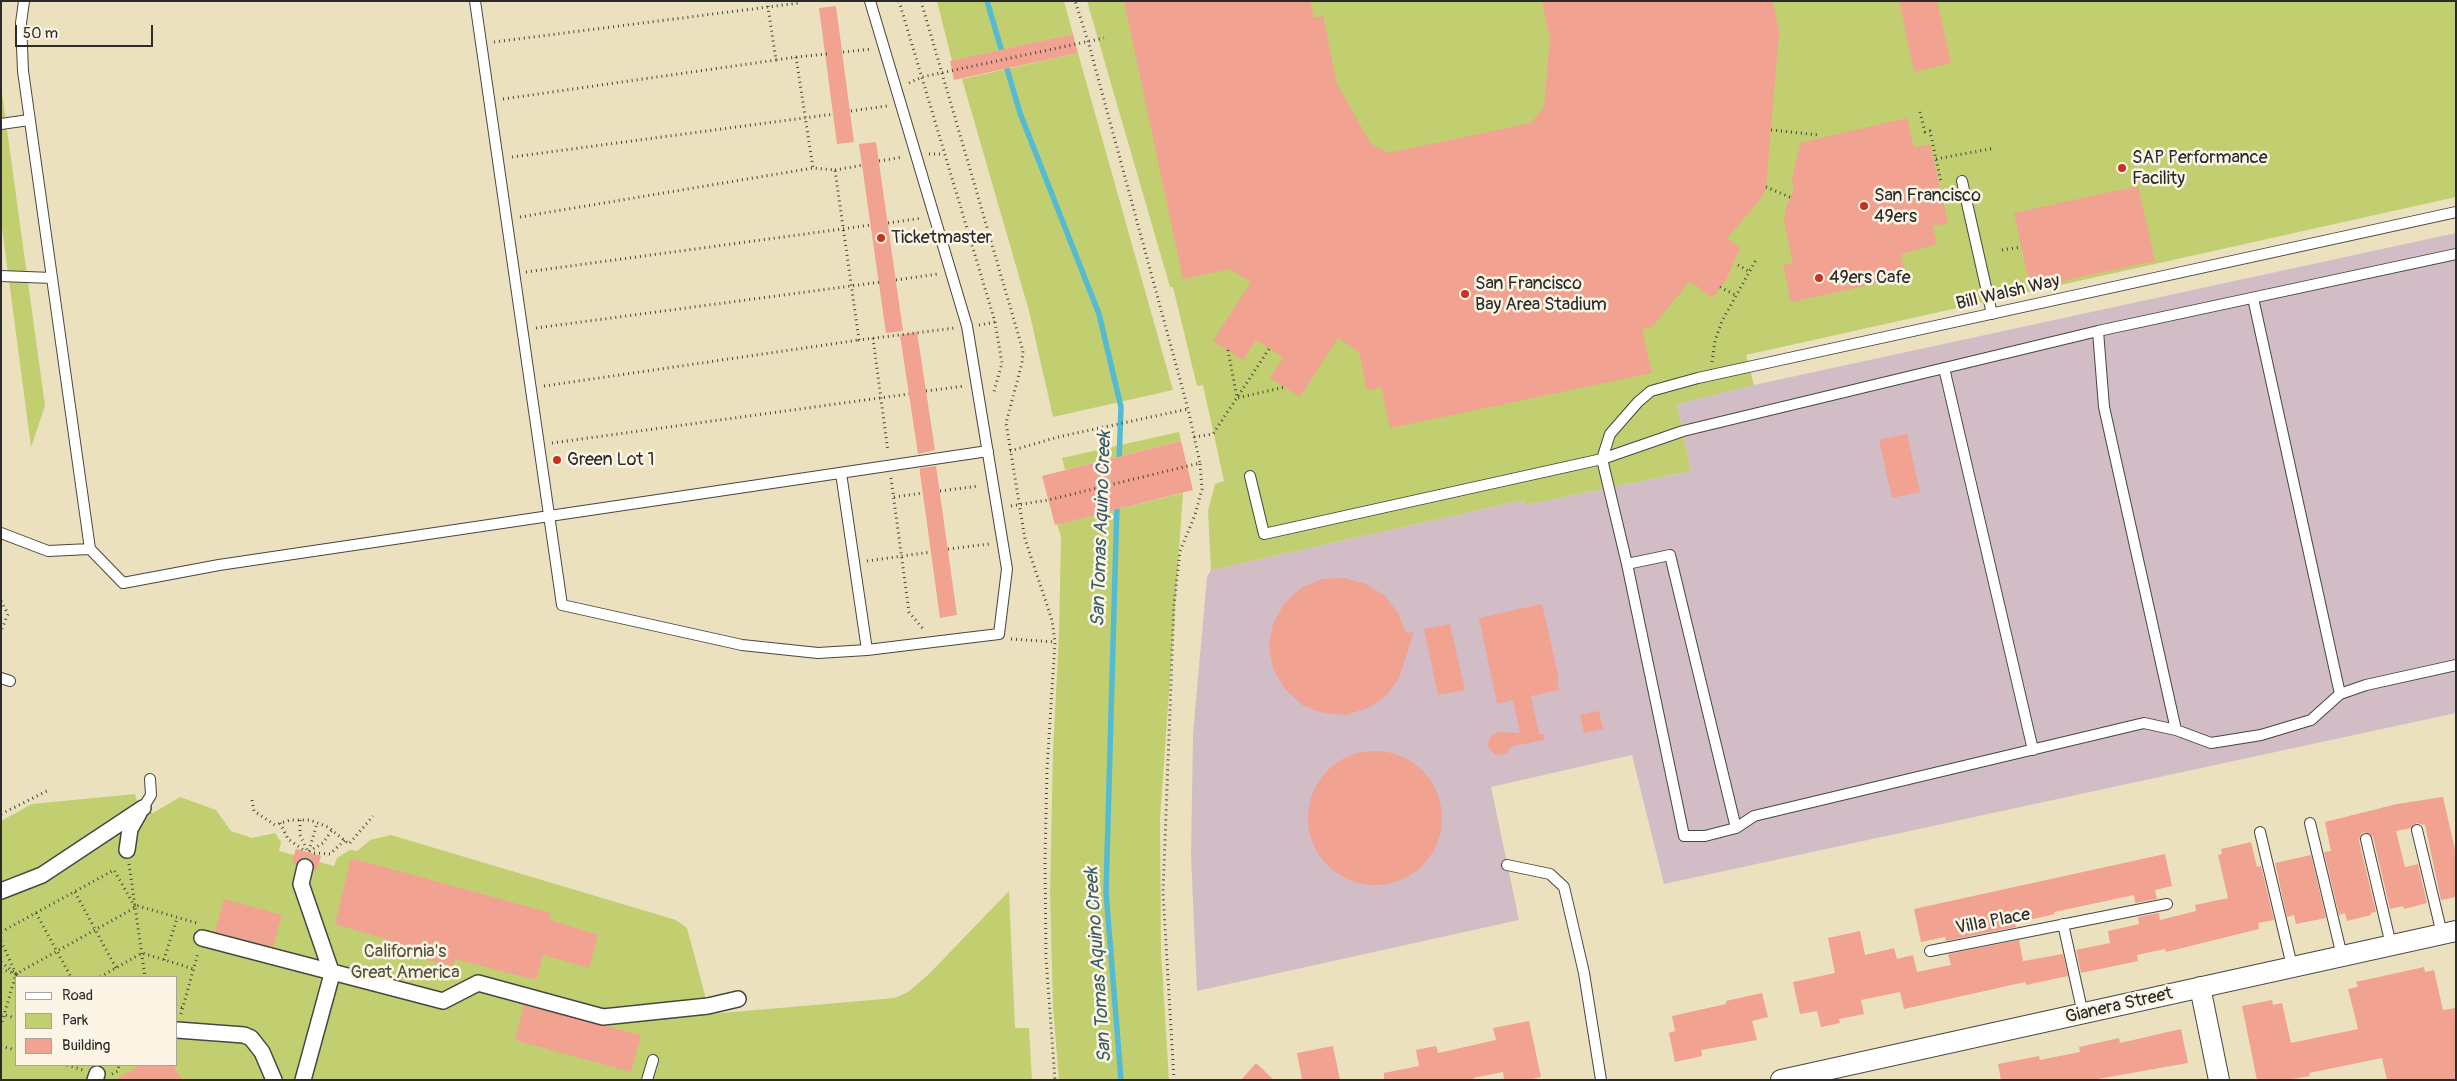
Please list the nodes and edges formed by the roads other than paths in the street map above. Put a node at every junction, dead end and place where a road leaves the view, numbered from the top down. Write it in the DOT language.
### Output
graph roads {
  1 [pos="24,1"];
  2 [pos="475,1"];
  3 [pos="870,1"];
  4 [pos="29,120"];
  5 [pos="1,124"];
  6 [pos="1962,181"];
  7 [pos="2456,212"];
  8 [pos="2456,254"];
  9 [pos="1,276"];
  10 [pos="52,278"];
  11 [pos="2253,298"];
  12 [pos="1992,314"];
  13 [pos="2098,331"];
  14 [pos="1944,368"];
  15 [pos="988,451"];
  16 [pos="1602,459"];
  17 [pos="841,473"];
  18 [pos="1250,476"];
  19 [pos="550,516"];
  20 [pos="1,533"];
  21 [pos="90,548"];
  22 [pos="1627,564"];
  23 [pos="867,650"];
  24 [pos="2456,665"];
  25 [pos="2340,694"];
  26 [pos="2176,730"];
  27 [pos="2033,750"];
  28 [pos="150,779"];
  29 [pos="143,808"];
  30 [pos="2310,823"];
  31 [pos="1736,828"];
  32 [pos="2416,830"];
  33 [pos="2260,832"];
  34 [pos="2366,840"];
  35 [pos="127,850"];
  36 [pos="307,860"];
  37 [pos="1507,866"];
  38 [pos="1,891"];
  39 [pos="2167,904"];
  40 [pos="2063,924"];
  41 [pos="2449,932"];
  42 [pos="202,938"];
  43 [pos="2391,945"];
  44 [pos="1930,951"];
  45 [pos="2342,956"];
  46 [pos="2292,966"];
  47 [pos="332,974"];
  48 [pos="2200,987"];
  49 [pos="738,999"];
  50 [pos="2083,1014"];
  51 [pos="178,1030"];
  52 [pos="653,1060"];
  53 [pos="274,1080"];
  54 [pos="303,1080"];
  55 [pos="647,1080"];
  56 [pos="1601,1080"];
  57 [pos="1781,1080"];
  58 [pos="2219,1080"];
  1 -- 4 [label="lane"];
  2 -- 19 [label="lane"];
  3 -- 15 [label="lane"];
  4 -- 5 [label="lane"];
  4 -- 10 [label="lane"];
  6 -- 12 [label="lane"];
  7 -- 12 [label="lane, Bill Walsh Way"];
  8 -- 11 [label="lane"];
  9 -- 10 [label="lane"];
  10 -- 21 [label="lane"];
  11 -- 13 [label="lane"];
  11 -- 25 [label="lane"];
  12 -- 16 [label="lane, Bill Walsh Way"];
  13 -- 14 [label="lane"];
  13 -- 26 [label="lane"];
  14 -- 16 [label="lane"];
  14 -- 27 [label="lane"];
  15 -- 17 [label="lane"];
  15 -- 23 [label="lane"];
  16 -- 18 [label="lane"];
  16 -- 22 [label="lane"];
  17 -- 19 [label="lane"];
  17 -- 23 [label="lane"];
  19 -- 21 [label="lane"];
  19 -- 23 [label="lane"];
  20 -- 21 [label="lane"];
  22 -- 31 [label="lane"];
  22 -- 31 [label="lane"];
  24 -- 25 [label="lane"];
  25 -- 26 [label="lane"];
  26 -- 27 [label="lane"];
  27 -- 31 [label="lane"];
  28 -- 29 [label="lane"];
  29 -- 35 [label="street"];
  29 -- 38 [label="street"];
  30 -- 45 [label="lane"];
  32 -- 41 [label="lane"];
  33 -- 46 [label="lane"];
  34 -- 43 [label="lane"];
  36 -- 47 [label="street"];
  37 -- 56 [label="lane"];
  39 -- 40 [label="lane, Villa Place"];
  40 -- 44 [label="lane, Villa Place"];
  40 -- 50 [label="lane"];
  41 -- 43 [label="street, Gianera Street"];
  42 -- 47 [label="street"];
  43 -- 45 [label="street, Gianera Street"];
  45 -- 46 [label="street, Gianera Street"];
  46 -- 48 [label="street, Gianera Street"];
  47 -- 49 [label="street"];
  47 -- 54 [label="street"];
  48 -- 50 [label="street, Gianera Street"];
  48 -- 58 [label="street"];
  50 -- 57 [label="street, Gianera Street"];
  51 -- 53 [label="street"];
  52 -- 55 [label="lane"];
}
